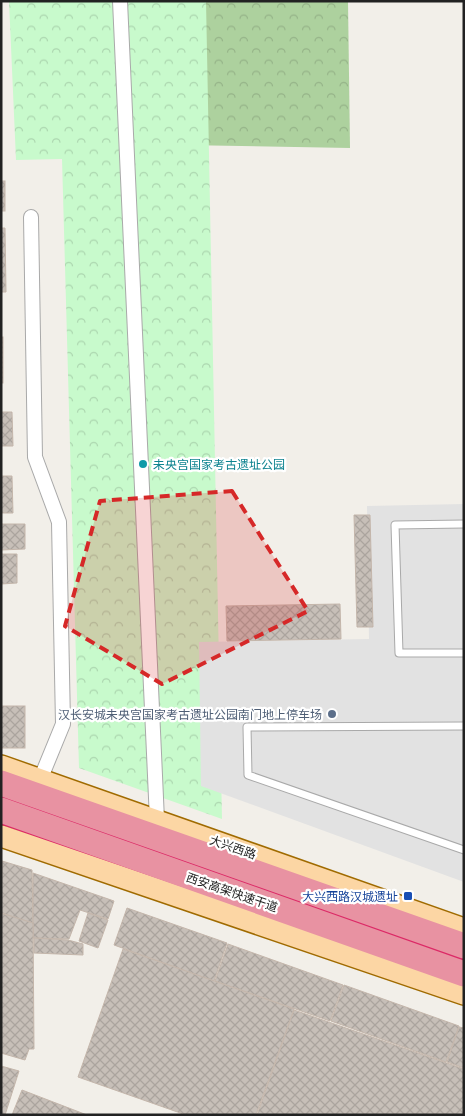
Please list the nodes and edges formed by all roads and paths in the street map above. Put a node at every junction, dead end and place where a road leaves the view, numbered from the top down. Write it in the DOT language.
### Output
graph roads {
  1 [pos="120,1"];
  2 [pos="31,217"];
  3 [pos="464,524"];
  4 [pos="464,653"];
  5 [pos="464,726"];
  6 [pos="1,766"];
  7 [pos="40,780"];
  8 [pos="1,783"];
  9 [pos="1,810"];
  10 [pos="157,820"];
  11 [pos="1,836"];
  12 [pos="464,850"];
  13 [pos="464,929"];
  14 [pos="464,946"];
  15 [pos="464,974"];
  16 [pos="464,994"];
  1 -- 10 [label="street"];
  2 -- 7 [label="street"];
  3 -- 4 [label="lane"];
  5 -- 12 [label="lane"];
  6 -- 7 [label="main road, 大兴西路"];
  7 -- 10 [label="main road, 大兴西路"];
  8 -- 14 [label="highway, 西安高架快速干道"];
  9 -- 15 [label="highway, 西安高架快速干道"];
  10 -- 13 [label="main road, 大兴西路"];
  11 -- 16 [label="main road"];
}
